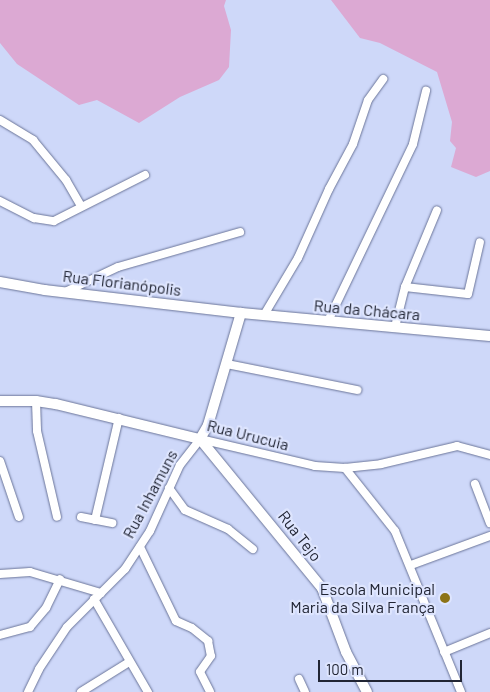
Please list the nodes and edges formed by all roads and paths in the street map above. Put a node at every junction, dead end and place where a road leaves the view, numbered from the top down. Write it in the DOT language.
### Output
graph roads {
  1 [pos="383,79"];
  2 [pos="426,91"];
  3 [pos="0,120"];
  4 [pos="145,175"];
  5 [pos="0,201"];
  6 [pos="81,206"];
  7 [pos="437,210"];
  8 [pos="240,232"];
  9 [pos="480,242"];
  10 [pos="0,282"];
  11 [pos="405,287"];
  12 [pos="67,291"];
  13 [pos="241,313"];
  14 [pos="264,315"];
  15 [pos="328,321"];
  16 [pos="396,327"];
  17 [pos="490,336"];
  18 [pos="227,364"];
  19 [pos="358,390"];
  20 [pos="0,401"];
  21 [pos="36,401"];
  22 [pos="119,418"];
  23 [pos="200,438"];
  24 [pos="490,455"];
  25 [pos="0,461"];
  26 [pos="345,468"];
  27 [pos="475,484"];
  28 [pos="170,488"];
  29 [pos="19,517"];
  30 [pos="57,517"];
  31 [pos="81,517"];
  32 [pos="95,520"];
  33 [pos="112,523"];
  34 [pos="490,524"];
  35 [pos="490,536"];
  36 [pos="140,547"];
  37 [pos="253,549"];
  38 [pos="411,565"];
  39 [pos="0,574"];
  40 [pos="60,579"];
  41 [pos="97,596"];
  42 [pos="490,633"];
  43 [pos="0,635"];
  44 [pos="444,652"];
  45 [pos="129,662"];
  46 [pos="299,679"];
  47 [pos="28,692"];
  48 [pos="82,692"];
  49 [pos="148,692"];
  50 [pos="210,692"];
  51 [pos="305,692"];
  52 [pos="367,692"];
  53 [pos="461,692"];
  1 -- 14 [label="street"];
  2 -- 15 [label="street"];
  3 -- 6 [label="street"];
  4 -- 6 [label="street"];
  5 -- 6 [label="street"];
  7 -- 11 [label="street"];
  8 -- 12 [label="street"];
  9 -- 11 [label="street"];
  10 -- 12 [label="street, Rua Florianópolis"];
  11 -- 16 [label="street"];
  12 -- 13 [label="street, Rua Florianópolis"];
  13 -- 14 [label="street, Rua da Chácara"];
  13 -- 18 [label="street, Rua Inhamuns"];
  14 -- 15 [label="street, Rua da Chácara"];
  15 -- 16 [label="street, Rua da Chácara"];
  16 -- 17 [label="street, Rua da Chácara"];
  18 -- 19 [label="street"];
  18 -- 23 [label="street, Rua Inhamuns"];
  20 -- 21 [label="street, Rua Urucuia"];
  21 -- 22 [label="street, Rua Urucuia"];
  21 -- 30 [label="street"];
  22 -- 23 [label="street, Rua Urucuia"];
  22 -- 32 [label="street"];
  23 -- 26 [label="street, Rua Urucuia"];
  23 -- 28 [label="street, Rua Inhamuns"];
  23 -- 52 [label="street, Rua Tejo"];
  24 -- 26 [label="street, Rua Urucuia"];
  25 -- 29 [label="street"];
  26 -- 38 [label="street"];
  27 -- 34 [label="street"];
  28 -- 36 [label="street, Rua Inhamuns"];
  28 -- 37 [label="street"];
  31 -- 32 [label="street"];
  32 -- 33 [label="street"];
  35 -- 38 [label="street"];
  36 -- 41 [label="street, Rua Inhamuns"];
  36 -- 50 [label="street"];
  38 -- 44 [label="street"];
  39 -- 40 [label="street"];
  40 -- 41 [label="street"];
  40 -- 43 [label="street"];
  41 -- 45 [label="street"];
  41 -- 47 [label="street, Rua Inhamuns"];
  42 -- 44 [label="street"];
  44 -- 53 [label="street"];
  45 -- 48 [label="street"];
  45 -- 49 [label="street"];
  46 -- 51 [label="street"];
}
